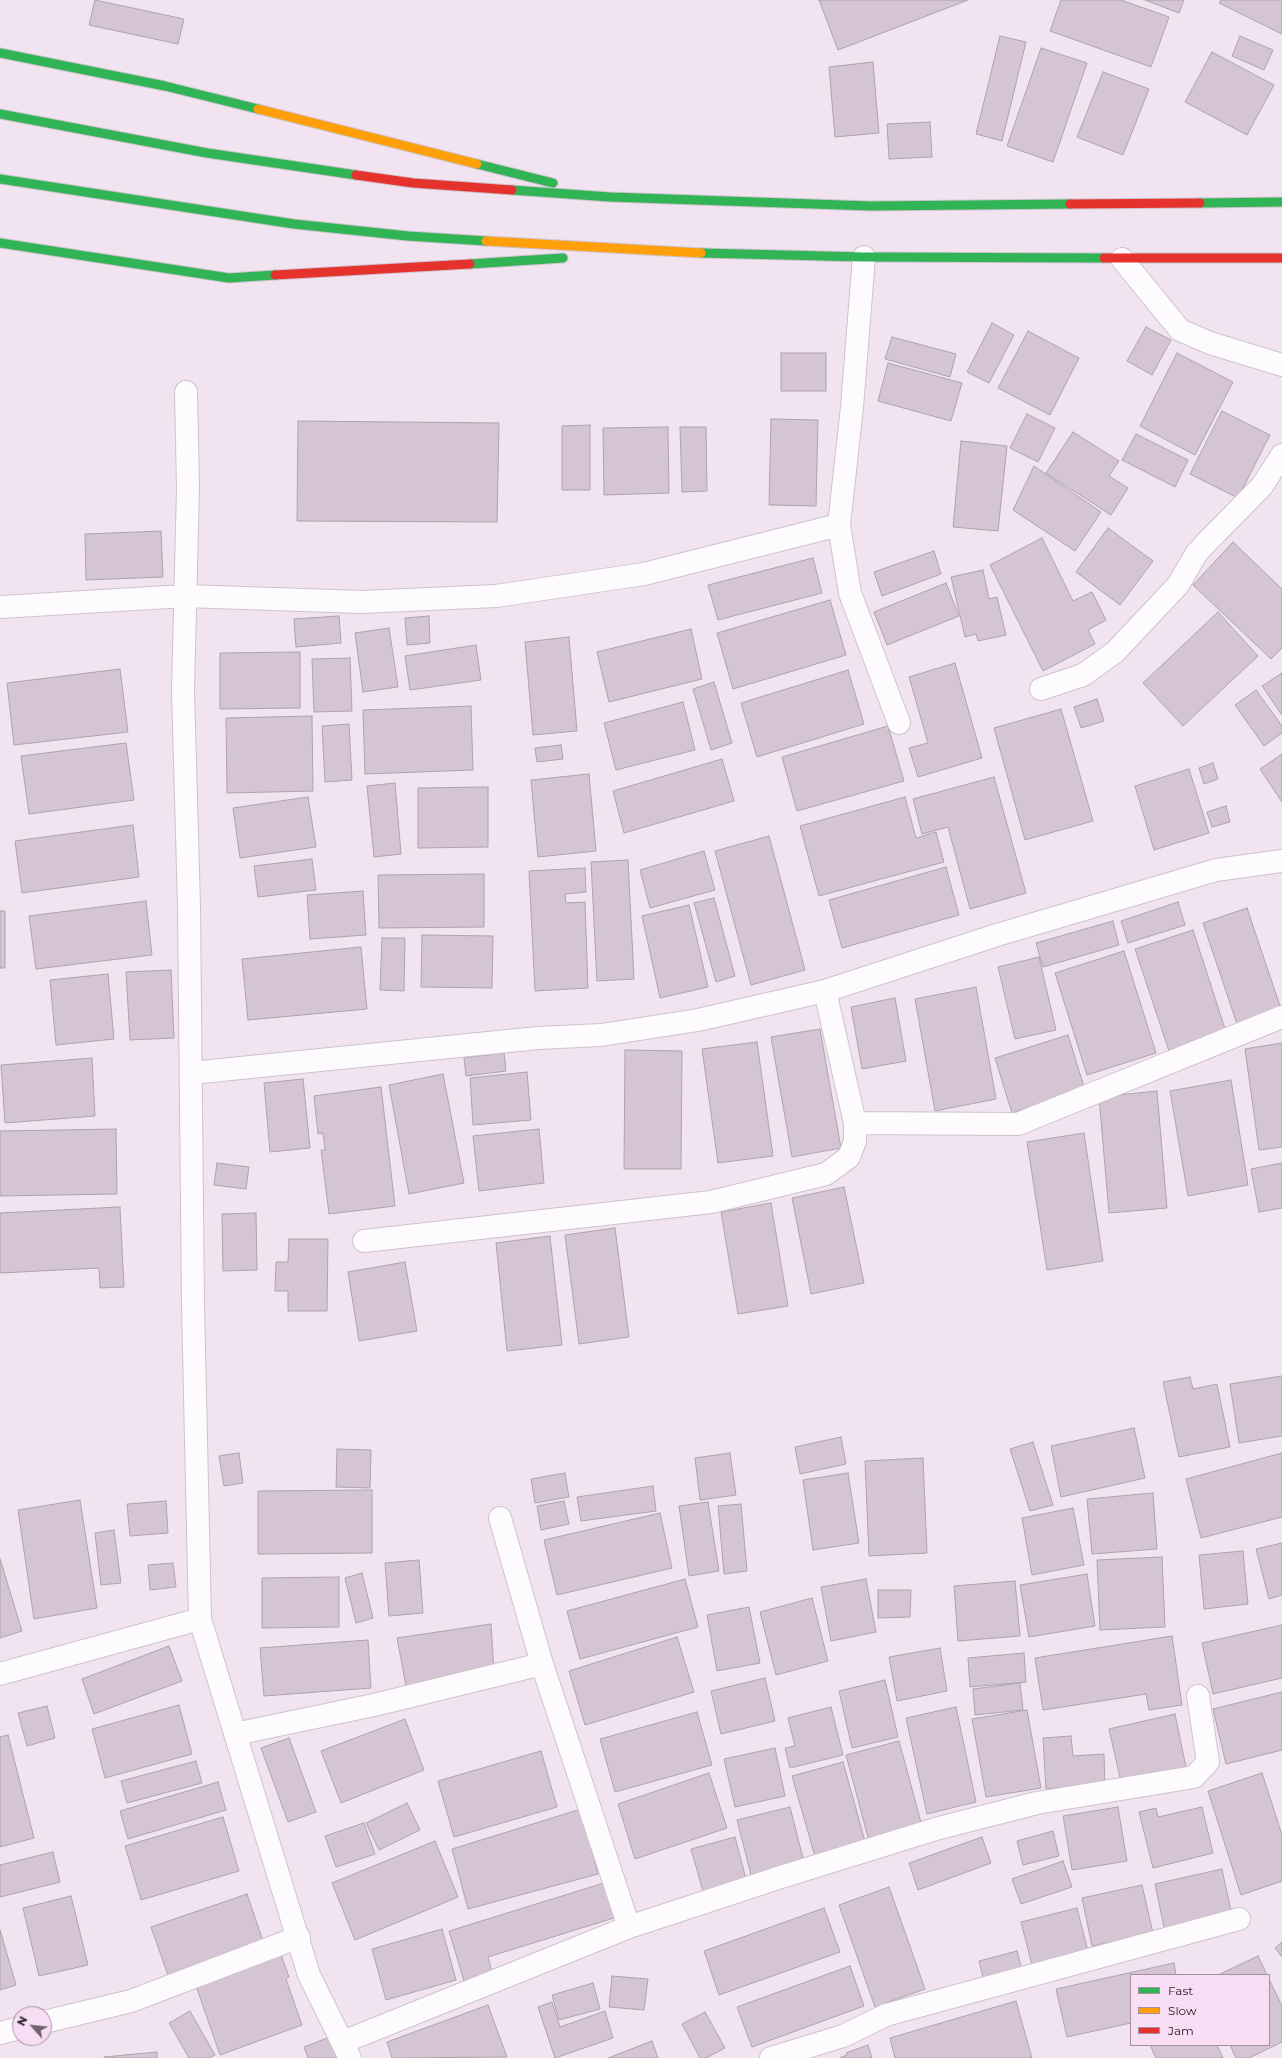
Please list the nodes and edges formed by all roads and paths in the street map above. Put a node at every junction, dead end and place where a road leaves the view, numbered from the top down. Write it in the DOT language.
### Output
graph roads {
  1 [pos="0,53"];
  2 [pos="0,114"];
  3 [pos="0,179"];
  4 [pos="610,197"];
  5 [pos="1282,202"];
  6 [pos="0,243"];
  7 [pos="661,252"];
  8 [pos="864,256"];
  9 [pos="590,257"];
  10 [pos="575,258"];
  11 [pos="1282,258"];
  12 [pos="1122,259"];
  13 [pos="1282,365"];
  14 [pos="186,392"];
  15 [pos="1282,454"];
  16 [pos="839,525"];
  17 [pos="185,596"];
  18 [pos="0,607"];
  19 [pos="1041,689"];
  20 [pos="899,723"];
  21 [pos="1282,861"];
  22 [pos="825,991"];
  23 [pos="1282,1017"];
  24 [pos="191,1073"];
  25 [pos="855,1122"];
  26 [pos="364,1241"];
  27 [pos="500,1518"];
  28 [pos="200,1619"];
  29 [pos="542,1664"];
  30 [pos="0,1674"];
  31 [pos="1198,1696"];
  32 [pos="235,1734"];
  33 [pos="1240,1919"];
  34 [pos="629,1927"];
  35 [pos="299,1937"];
  36 [pos="52,2020"];
  37 [pos="12,2030"];
  38 [pos="0,2033"];
  39 [pos="347,2050"];
  40 [pos="771,2058"];
  1 -- 4 [label="highway"];
  2 -- 4 [label="highway"];
  3 -- 7 [label="highway"];
  4 -- 5 [label="highway"];
  6 -- 10 [label="highway"];
  7 -- 8 [label="highway"];
  7 -- 9 [label="highway"];
  8 -- 12 [label="highway"];
  8 -- 16 [label="street"];
  11 -- 12 [label="highway"];
  12 -- 13 [label="street"];
  14 -- 17 [label="street"];
  15 -- 19 [label="street"];
  16 -- 17 [label="street"];
  16 -- 20 [label="street"];
  17 -- 18 [label="street"];
  17 -- 24 [label="street"];
  21 -- 22 [label="street"];
  22 -- 24 [label="street"];
  22 -- 25 [label="street"];
  23 -- 25 [label="street"];
  24 -- 28 [label="street"];
  25 -- 26 [label="street"];
  27 -- 29 [label="street"];
  28 -- 30 [label="street"];
  28 -- 32 [label="street"];
  29 -- 32 [label="street"];
  29 -- 34 [label="street"];
  31 -- 34 [label="street"];
  32 -- 35 [label="street"];
  33 -- 40 [label="street"];
  34 -- 39 [label="street"];
  35 -- 36 [label="street"];
  35 -- 39 [label="street"];
  37 -- 38 [label="street"];
}
